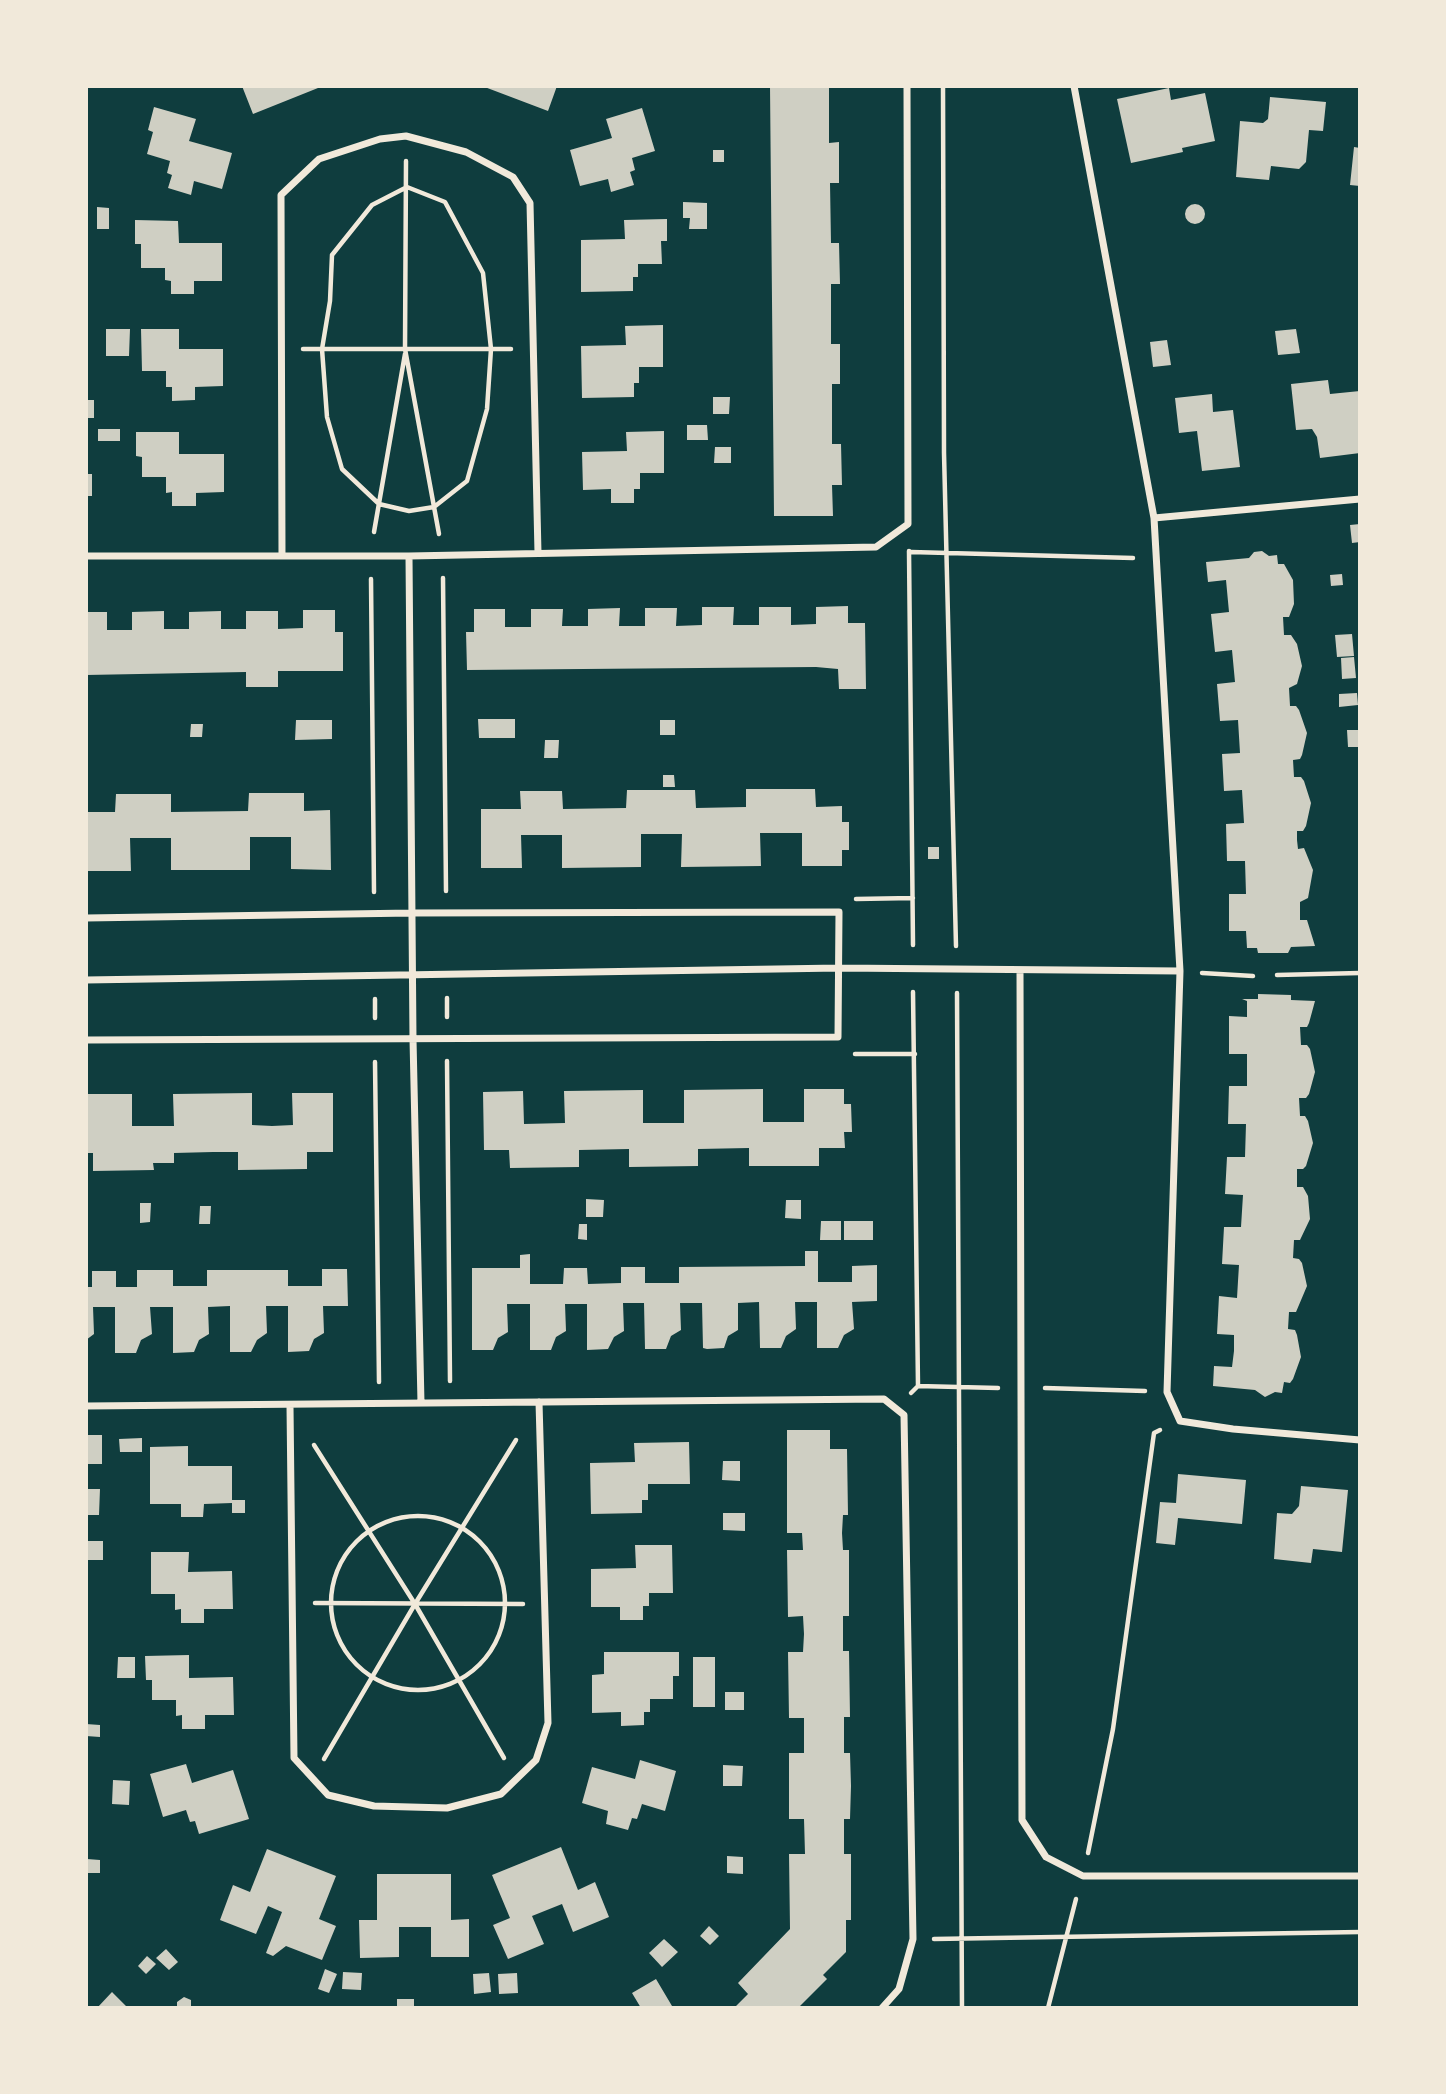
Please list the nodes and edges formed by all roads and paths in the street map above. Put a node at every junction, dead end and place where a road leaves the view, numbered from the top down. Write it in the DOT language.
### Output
graph roads {
  1 [pos="908,86"];
  2 [pos="943,86"];
  3 [pos="1074,86"];
  4 [pos="322,349"];
  5 [pos="405,349"];
  6 [pos="491,349"];
  7 [pos="281,350"];
  8 [pos="534,350"];
  9 [pos="1360,499"];
  10 [pos="379,504"];
  11 [pos="1154,518"];
  12 [pos="910,552"];
  13 [pos="538,553"];
  14 [pos="947,555"];
  15 [pos="86,556"];
  16 [pos="282,556"];
  17 [pos="370,556"];
  18 [pos="409,556"];
  19 [pos="1157,558"];
  20 [pos="913,898"];
  21 [pos="839,912"];
  22 [pos="412,913"];
  23 [pos="374,914"];
  24 [pos="86,918"];
  25 [pos="839,968"];
  26 [pos="956,969"];
  27 [pos="1020,970"];
  28 [pos="1180,971"];
  29 [pos="1360,973"];
  30 [pos="413,974"];
  31 [pos="375,975"];
  32 [pos="1277,975"];
  33 [pos="1253,976"];
  34 [pos="86,980"];
  35 [pos="838,1037"];
  36 [pos="375,1039"];
  37 [pos="413,1039"];
  38 [pos="86,1040"];
  39 [pos="915,1054"];
  40 [pos="540,1402"];
  41 [pos="421,1403"];
  42 [pos="379,1404"];
  43 [pos="86,1406"];
  44 [pos="290,1406"];
  45 [pos="1180,1421"];
  46 [pos="1360,1440"];
  47 [pos="464,1528"];
  48 [pos="366,1530"];
  49 [pos="293,1603"];
  50 [pos="331,1603"];
  51 [pos="415,1604"];
  52 [pos="503,1604"];
  53 [pos="545,1604"];
  54 [pos="372,1680"];
  55 [pos="458,1682"];
  56 [pos="313,1778"];
  57 [pos="517,1779"];
  58 [pos="1083,1876"];
  59 [pos="1360,1876"];
  60 [pos="1360,1932"];
  61 [pos="1065,1936"];
  62 [pos="964,1938"];
  63 [pos="881,2008"];
  64 [pos="962,2008"];
  65 [pos="1048,2008"];
  1 -- 13 [label="street"];
  2 -- 14 [label="path"];
  3 -- 11 [label="street"];
  4 -- 5 [label="path"];
  4 -- 6 [label="path"];
  4 -- 7 [label="path"];
  4 -- 10 [label="path"];
  5 -- 6 [label="path"];
  5 -- 10 [label="path"];
  6 -- 8 [label="path"];
  6 -- 10 [label="path"];
  7 -- 8 [label="street"];
  7 -- 16 [label="street"];
  8 -- 13 [label="street"];
  9 -- 11 [label="street"];
  10 -- 17 [label="path"];
  11 -- 19 [label="street"];
  12 -- 14 [label="path"];
  13 -- 18 [label="street"];
  14 -- 19 [label="path"];
  14 -- 26 [label="path"];
  15 -- 16 [label="street"];
  16 -- 17 [label="street"];
  17 -- 18 [label="street"];
  17 -- 23 [label="path"];
  18 -- 22 [label="street"];
  19 -- 28 [label="street"];
  20 -- 21 [label="path"];
  21 -- 22 [label="street"];
  21 -- 25 [label="street"];
  22 -- 23 [label="street"];
  22 -- 30 [label="street"];
  23 -- 24 [label="street"];
  25 -- 26 [label="street"];
  25 -- 30 [label="street"];
  25 -- 35 [label="street"];
  26 -- 27 [label="street"];
  26 -- 62 [label="path"];
  27 -- 28 [label="street"];
  27 -- 58 [label="street"];
  28 -- 33 [label="path"];
  28 -- 45 [label="street"];
  29 -- 32 [label="path"];
  30 -- 31 [label="street"];
  30 -- 37 [label="street"];
  31 -- 34 [label="street"];
  31 -- 36 [label="path"];
  35 -- 37 [label="street"];
  35 -- 39 [label="path"];
  36 -- 37 [label="street"];
  36 -- 38 [label="street"];
  36 -- 42 [label="path"];
  37 -- 41 [label="street"];
  40 -- 41 [label="street"];
  40 -- 47 [label="path"];
  40 -- 53 [label="street"];
  40 -- 63 [label="street"];
  41 -- 42 [label="street"];
  42 -- 44 [label="street"];
  43 -- 44 [label="street"];
  44 -- 48 [label="path"];
  44 -- 49 [label="street"];
  45 -- 46 [label="street"];
  45 -- 58 [label="path"];
  47 -- 48 [label="path"];
  47 -- 51 [label="path"];
  47 -- 52 [label="path"];
  48 -- 50 [label="path"];
  48 -- 51 [label="path"];
  49 -- 50 [label="path"];
  49 -- 56 [label="street"];
  50 -- 51 [label="path"];
  50 -- 54 [label="path"];
  51 -- 52 [label="path"];
  51 -- 54 [label="path"];
  51 -- 55 [label="path"];
  52 -- 53 [label="path"];
  52 -- 55 [label="path"];
  53 -- 57 [label="street"];
  54 -- 55 [label="path"];
  54 -- 56 [label="path"];
  55 -- 57 [label="path"];
  56 -- 57 [label="street"];
  58 -- 59 [label="street"];
  58 -- 61 [label="path"];
  60 -- 61 [label="path"];
  61 -- 62 [label="path"];
  61 -- 65 [label="path"];
  62 -- 64 [label="path"];
}
